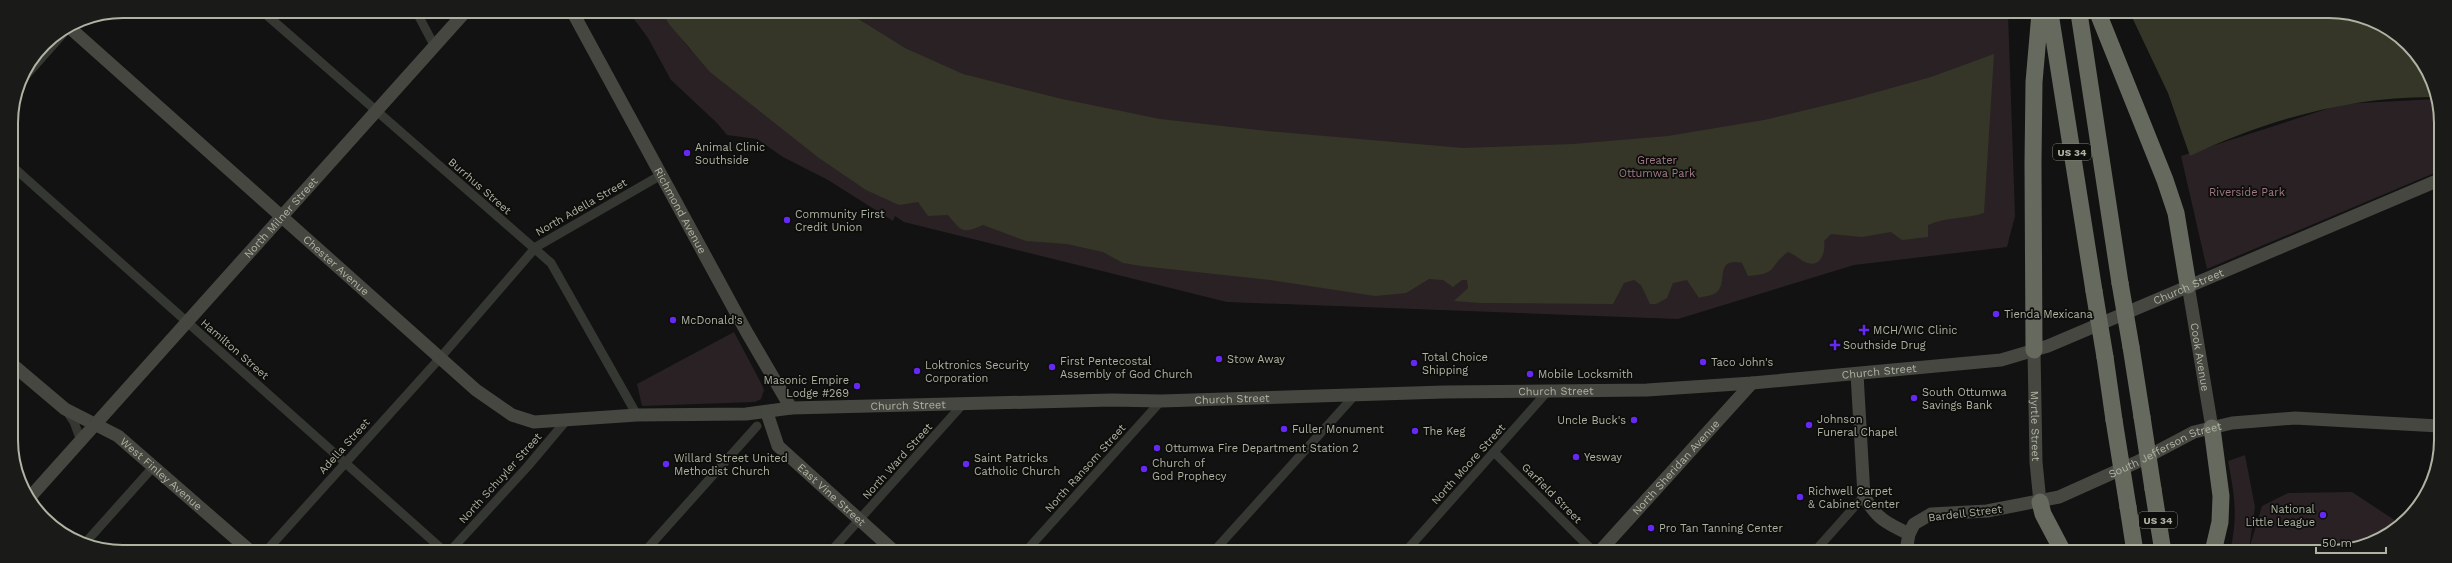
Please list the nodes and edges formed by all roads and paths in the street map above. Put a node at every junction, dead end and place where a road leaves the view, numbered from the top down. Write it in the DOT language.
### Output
graph roads {
  1 [pos="270,18"];
  2 [pos="420,18"];
  3 [pos="460,18"];
  4 [pos="576,18"];
  5 [pos="2040,18"];
  6 [pos="2051,18"];
  7 [pos="2080,18"];
  8 [pos="2100,18"];
  9 [pos="74,31"];
  10 [pos="53,45"];
  11 [pos="435,47"];
  12 [pos="38,62"];
  13 [pos="376,112"];
  14 [pos="18,171"];
  15 [pos="661,175"];
  16 [pos="2434,182"];
  17 [pos="282,216"];
  18 [pos="536,247"];
  19 [pos="2188,285"];
  20 [pos="187,323"];
  21 [pos="2034,350"];
  22 [pos="440,358"];
  23 [pos="18,369"];
  24 [pos="1857,374"];
  25 [pos="1752,383"];
  26 [pos="1548,392"];
  27 [pos="1355,395"];
  28 [pos="1160,401"];
  29 [pos="963,404"];
  30 [pos="791,408"];
  31 [pos="65,409"];
  32 [pos="767,412"];
  33 [pos="637,415"];
  34 [pos="565,422"];
  35 [pos="96,424"];
  36 [pos="757,426"];
  37 [pos="2434,426"];
  38 [pos="2212,428"];
  39 [pos="81,441"];
  40 [pos="1494,452"];
  41 [pos="346,462"];
  42 [pos="154,466"];
  43 [pos="34,494"];
  44 [pos="1864,496"];
  45 [pos="2040,502"];
  46 [pos="860,520"];
  47 [pos="1909,534"];
  48 [pos="89,539"];
  49 [pos="243,545"];
  50 [pos="271,545"];
  51 [pos="437,545"];
  52 [pos="456,545"];
  53 [pos="650,545"];
  54 [pos="837,545"];
  55 [pos="887,545"];
  56 [pos="1031,545"];
  57 [pos="1219,545"];
  58 [pos="1411,545"];
  59 [pos="1587,545"];
  60 [pos="1605,545"];
  61 [pos="1820,545"];
  62 [pos="1907,545"];
  63 [pos="2059,545"];
  64 [pos="2134,545"];
  65 [pos="2162,545"];
  66 [pos="2215,545"];
  1 -- 13 [label="street, Burrhus Street"];
  2 -- 11 [label="street"];
  3 -- 11 [label="main road, North Milner Street"];
  4 -- 15 [label="main road, Richmond Avenue"];
  5 -- 21 [label="highway"];
  6 -- 64 [label="highway, US 34, bridge"];
  7 -- 65 [label="highway, US 34, bridge"];
  8 -- 19 [label="highway"];
  9 -- 17 [label="main road, Chester Avenue"];
  10 -- 12 [label="street"];
  11 -- 13 [label="main road, North Milner Street"];
  13 -- 17 [label="main road, North Milner Street"];
  13 -- 18 [label="street, Burrhus Street"];
  14 -- 20 [label="street, Hamilton Street"];
  15 -- 18 [label="street, North Adella Street"];
  15 -- 30 [label="main road, Richmond Avenue"];
  16 -- 19 [label="main road, Church Street"];
  17 -- 20 [label="main road, North Milner Street"];
  17 -- 22 [label="main road, Chester Avenue"];
  18 -- 22 [label="street, North Adella Street"];
  18 -- 33 [label="street, Burrhus Street"];
  19 -- 21 [label="main road, Church Street"];
  19 -- 38 [label="main road, Cook Avenue"];
  20 -- 35 [label="main road, North Milner Street"];
  20 -- 41 [label="street, Hamilton Street"];
  21 -- 24 [label="main road, Church Street"];
  21 -- 45 [label="main road, Myrtle Street"];
  22 -- 34 [label="main road, Chester Avenue"];
  22 -- 41 [label="street, Adella Street"];
  23 -- 31 [label="main road, West Finley Avenue"];
  24 -- 25 [label="main road, Church Street"];
  24 -- 44 [label="main road"];
  25 -- 26 [label="main road, Church Street"];
  25 -- 60 [label="main road, North Sheridan Avenue"];
  26 -- 27 [label="main road, Church Street"];
  26 -- 40 [label="street, North Moore Street"];
  27 -- 28 [label="main road, Church Street"];
  27 -- 57 [label="street"];
  28 -- 29 [label="main road, Church Street"];
  28 -- 56 [label="street, North Ransom Street"];
  29 -- 30 [label="main road, Church Street"];
  29 -- 46 [label="street, North Ward Street"];
  30 -- 32 [label="main road, Church Street"];
  31 -- 35 [label="main road, West Finley Avenue"];
  31 -- 39 [label="street, West Finley Avenue"];
  32 -- 33 [label="main road, Church Street"];
  32 -- 46 [label="main road, East Vine Street"];
  33 -- 34 [label="main road, Chester Avenue"];
  34 -- 52 [label="street, North Schuyler Street"];
  35 -- 39 [label="main road, North Milner Street"];
  35 -- 42 [label="main road, West Finley Avenue"];
  36 -- 53 [label="street"];
  37 -- 38 [label="main road, South Jefferson Street"];
  38 -- 45 [label="main road, South Jefferson Street"];
  38 -- 66 [label="highway"];
  39 -- 43 [label="main road, North Milner Street"];
  40 -- 58 [label="street, North Moore Street"];
  40 -- 59 [label="street, Garfield Street"];
  41 -- 50 [label="street, Adella Street"];
  41 -- 51 [label="street, Hamilton Street"];
  42 -- 48 [label="street"];
  42 -- 49 [label="main road, West Finley Avenue"];
  44 -- 47 [label="main road"];
  44 -- 61 [label="street"];
  45 -- 47 [label="main road, Bardell Street"];
  45 -- 63 [label="highway"];
  46 -- 54 [label="street, North Ward Street"];
  46 -- 55 [label="main road, East Vine Street"];
  47 -- 62 [label="main road"];
}
